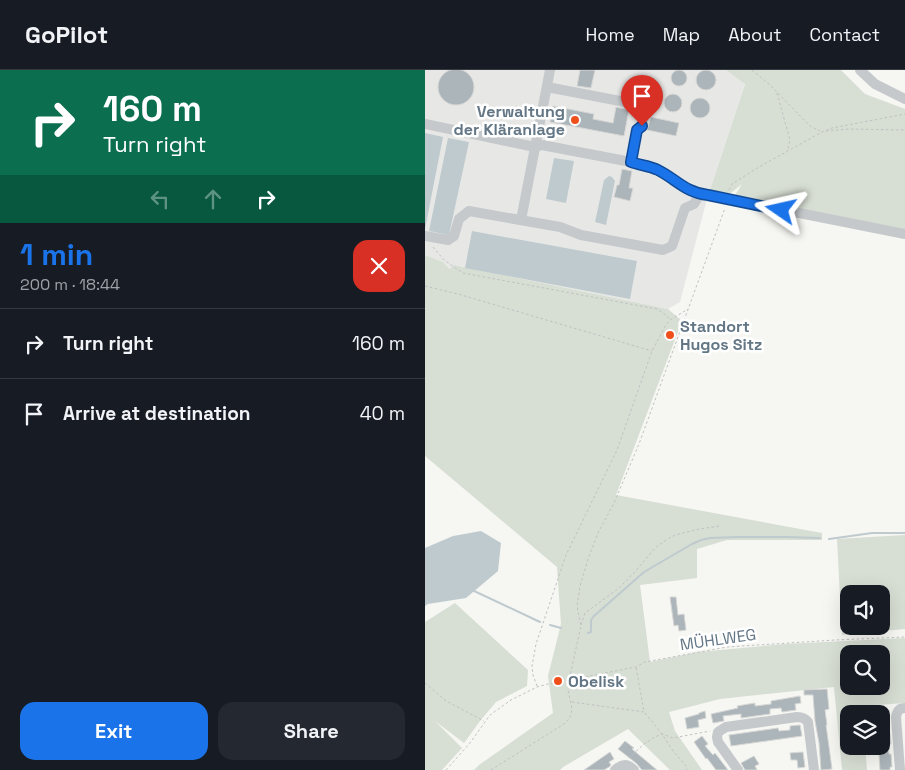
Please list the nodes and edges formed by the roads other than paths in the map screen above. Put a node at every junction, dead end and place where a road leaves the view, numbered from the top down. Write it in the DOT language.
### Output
graph roads {
  1 [pos="550,70"];
  2 [pos="860,70"];
  3 [pos="547,87"];
  4 [pos="905,99"];
  5 [pos="425,124"];
  6 [pos="535,147"];
  7 [pos="631,162"];
  8 [pos="700,194"];
  9 [pos="521,220"];
  10 [pos="905,234"];
  11 [pos="426,236"];
  12 [pos="905,708"];
  13 [pos="618,768"];
  14 [pos="634,770"];
  15 [pos="738,770"];
  16 [pos="815,770"];
  17 [pos="899,770"];
  1 -- 3 [label="street"];
  2 -- 4 [label="street"];
  3 -- 6 [label="street"];
  3 -- 7 [label="street"];
  5 -- 6 [label="street"];
  6 -- 7 [label="street"];
  6 -- 9 [label="street"];
  7 -- 8 [label="street"];
  8 -- 9 [label="street"];
  8 -- 10 [label="street"];
  9 -- 11 [label="street"];
  12 -- 17 [label="street"];
  13 -- 14 [label="street"];
  15 -- 16 [label="street"];
}
